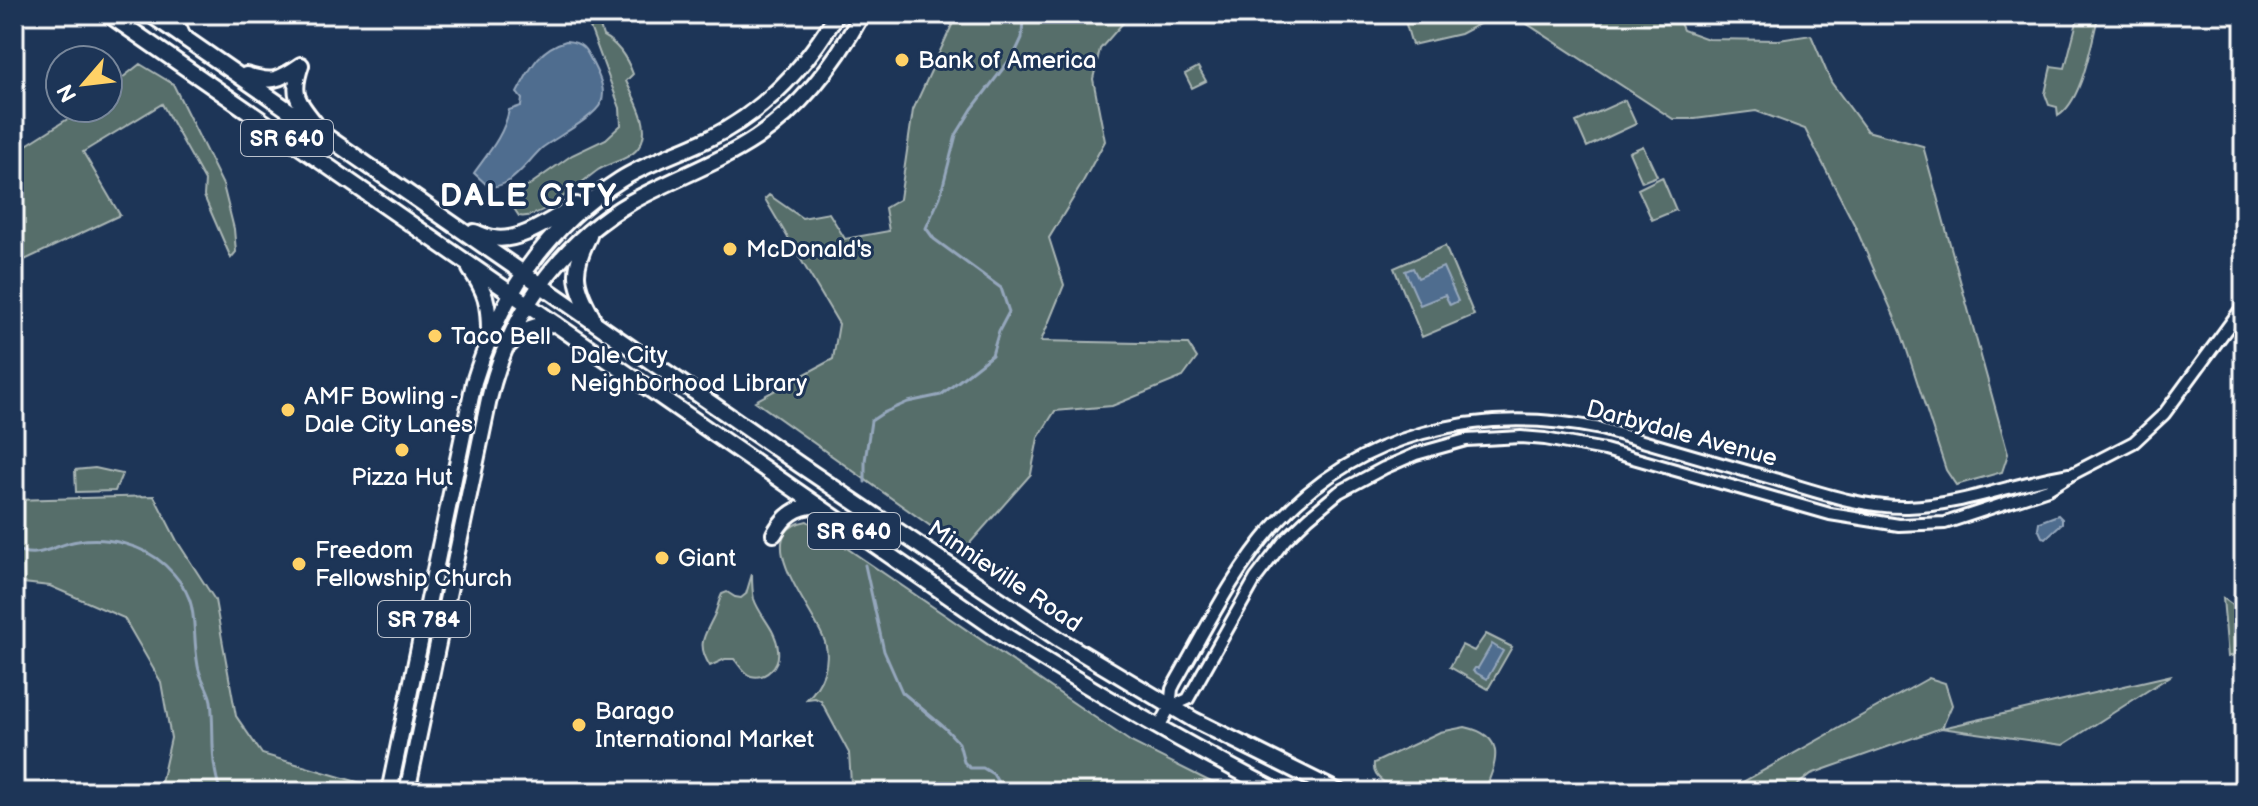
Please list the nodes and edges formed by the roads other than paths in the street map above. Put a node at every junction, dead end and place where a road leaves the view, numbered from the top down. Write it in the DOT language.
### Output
graph roads {
  1 [pos="108,14"];
  2 [pos="150,14"];
  3 [pos="173,14"];
  4 [pos="837,14"];
  5 [pos="862,14"];
  6 [pos="183,37"];
  7 [pos="230,69"];
  8 [pos="326,135"];
  9 [pos="595,197"];
  10 [pos="456,226"];
  11 [pos="594,227"];
  12 [pos="466,262"];
  13 [pos="523,272"];
  14 [pos="541,285"];
  15 [pos="511,293"];
  16 [pos="527,304"];
  17 [pos="2244,305"];
  18 [pos="594,320"];
  19 [pos="556,324"];
  20 [pos="489,338"];
  21 [pos="502,354"];
  22 [pos="2074,473"];
  23 [pos="818,506"];
  24 [pos="774,534"];
  25 [pos="1170,707"];
  26 [pos="1159,727"];
  27 [pos="389,792"];
  28 [pos="407,792"];
  29 [pos="1279,792"];
  30 [pos="1339,792"];
  1 -- 12 [label="main road, Minnieville Road / SR 640"];
  2 -- 6 [label="main road, Minnieville Road / SR 640"];
  3 -- 6 [label="main road"];
  4 -- 9 [label="main road, SR 784"];
  5 -- 11 [label="main road, SR 784"];
  6 -- 7 [label="main road, Minnieville Road / SR 640"];
  7 -- 8 [label="main road, Minnieville Road / SR 640"];
  7 -- 8 [label="main road"];
  8 -- 10 [label="main road, Minnieville Road / SR 640"];
  9 -- 10 [label="main road"];
  9 -- 13 [label="main road, SR 784"];
  10 -- 13 [label="main road, Minnieville Road / SR 640"];
  11 -- 14 [label="main road, SR 784"];
  11 -- 18 [label="main road"];
  12 -- 15 [label="main road, Minnieville Road / SR 640"];
  12 -- 20 [label="main road"];
  13 -- 14 [label="main road, Minnieville Road / SR 640"];
  13 -- 15 [label="main road, SR 784"];
  14 -- 16 [label="main road, SR 784"];
  14 -- 18 [label="main road, Minnieville Road / SR 640"];
  15 -- 16 [label="main road, Minnieville Road / SR 640"];
  15 -- 20 [label="main road, SR 784"];
  16 -- 19 [label="main road, Minnieville Road / SR 640"];
  16 -- 21 [label="main road, SR 784"];
  17 -- 22 [label="street, Darbydale Avenue"];
  18 -- 25 [label="main road, Minnieville Road / SR 640"];
  19 -- 21 [label="main road"];
  19 -- 23 [label="main road, Minnieville Road / SR 640"];
  20 -- 27 [label="main road, SR 784"];
  21 -- 28 [label="main road, SR 784"];
  22 -- 25 [label="street, Darbydale Avenue"];
  22 -- 25 [label="street, Darbydale Avenue"];
  23 -- 24 [label="main road"];
  23 -- 26 [label="main road, Minnieville Road / SR 640"];
  25 -- 26 [label="street, Darbydale Avenue"];
  25 -- 30 [label="main road, Minnieville Road / SR 640"];
  26 -- 29 [label="main road, Minnieville Road / SR 640"];
}
